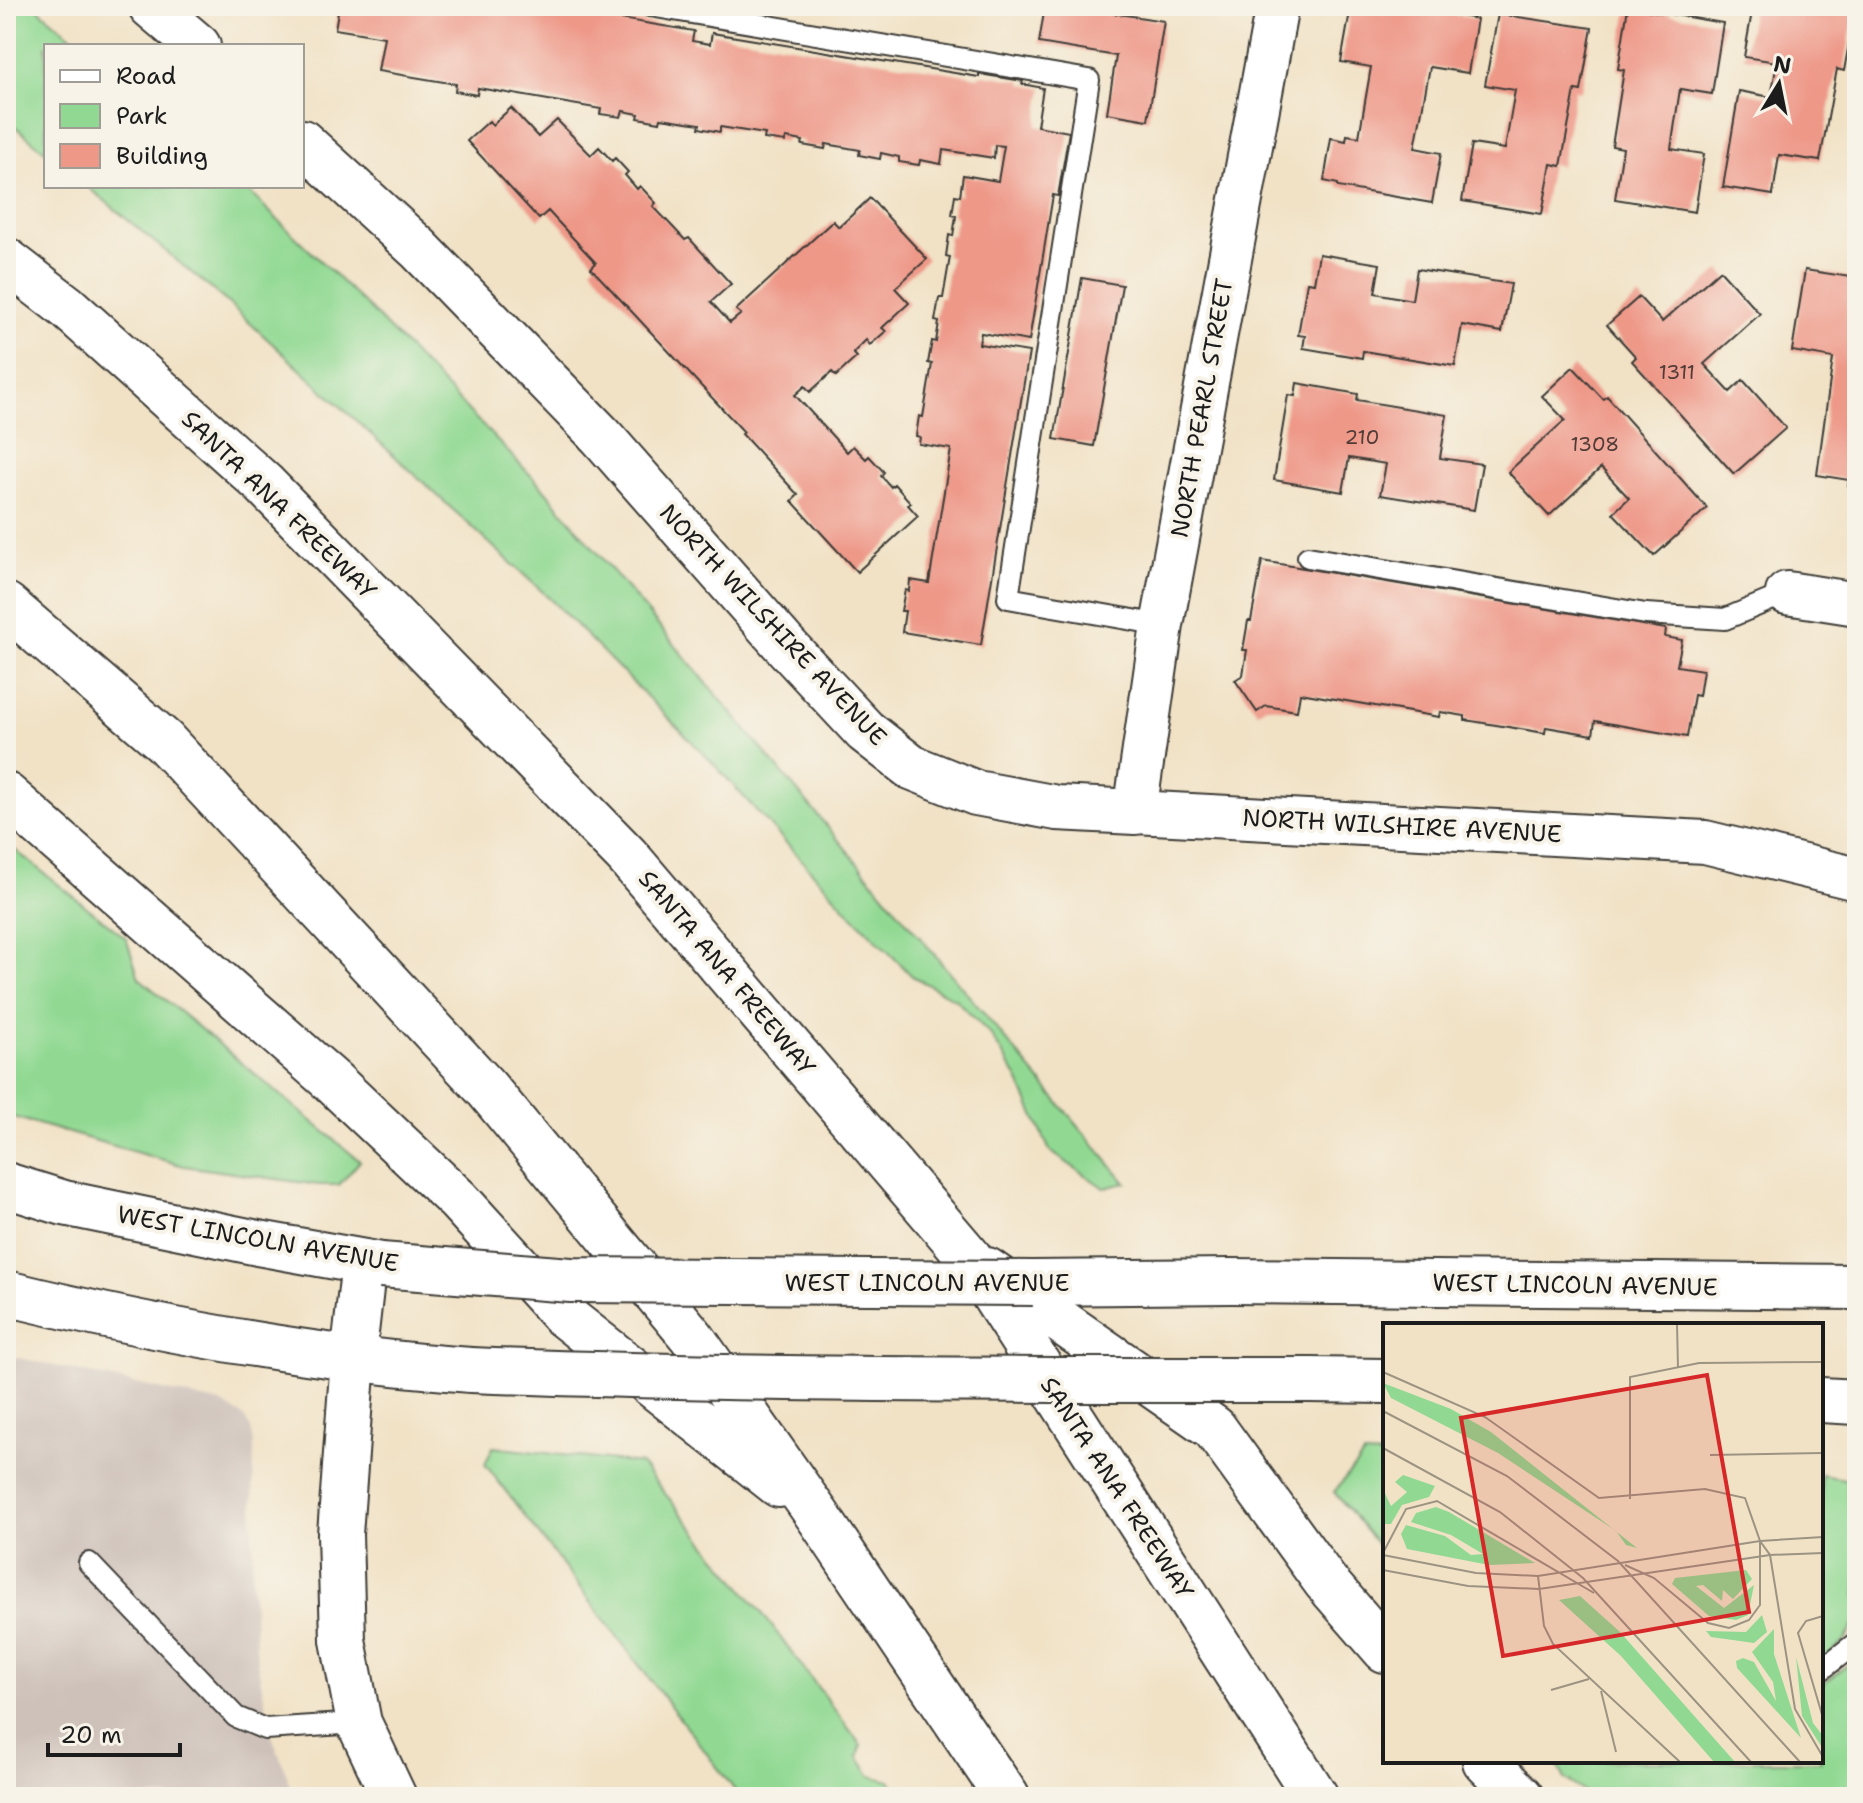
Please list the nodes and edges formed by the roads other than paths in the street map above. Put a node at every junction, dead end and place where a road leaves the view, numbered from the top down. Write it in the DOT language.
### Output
graph roads {
  1 [pos="650,6"];
  2 [pos="1277,6"];
  3 [pos="304,144"];
  4 [pos="6,260"];
  5 [pos="1308,557"];
  6 [pos="1787,593"];
  7 [pos="1857,604"];
  8 [pos="6,605"];
  9 [pos="1162,625"];
  10 [pos="6,795"];
  11 [pos="1135,812"];
  12 [pos="1857,879"];
  13 [pos="6,1185"];
  14 [pos="969,1257"];
  15 [pos="373,1263"];
  16 [pos="1857,1287"];
  17 [pos="6,1293"];
  18 [pos="353,1359"];
  19 [pos="1383,1381"];
  20 [pos="1823,1400"];
  21 [pos="1857,1402"];
  22 [pos="818,1516"];
  23 [pos="89,1563"];
  24 [pos="1857,1642"];
  25 [pos="1383,1648"];
  26 [pos="1823,1668"];
  27 [pos="359,1723"];
  28 [pos="1487,1763"];
  29 [pos="394,1797"];
  30 [pos="1007,1797"];
  31 [pos="1316,1797"];
  32 [pos="1521,1797"];
  1 -- 9 [label="lane"];
  2 -- 9 [label="street, NORTH PEARL STREET"];
  3 -- 11 [label="main road, NORTH WILSHIRE AVENUE"];
  4 -- 14 [label="main road, SANTA ANA FREEWAY"];
  5 -- 6 [label="lane"];
  6 -- 7 [label="street"];
  8 -- 22 [label="main road"];
  9 -- 11 [label="street, NORTH PEARL STREET"];
  10 -- 22 [label="main road"];
  11 -- 12 [label="street, NORTH WILSHIRE AVENUE"];
  13 -- 15 [label="main road, WEST LINCOLN AVENUE"];
  14 -- 25 [label="main road"];
  14 -- 31 [label="main road, SANTA ANA FREEWAY"];
  15 -- 16 [label="main road, WEST LINCOLN AVENUE, bridge"];
  15 -- 18 [label="main road"];
  17 -- 18 [label="main road"];
  18 -- 19 [label="main road, bridge"];
  18 -- 27 [label="main road"];
  20 -- 21 [label="main road"];
  22 -- 30 [label="main road"];
  23 -- 27 [label="lane"];
  24 -- 26 [label="lane"];
  27 -- 29 [label="main road"];
  28 -- 32 [label="main road"];
}
